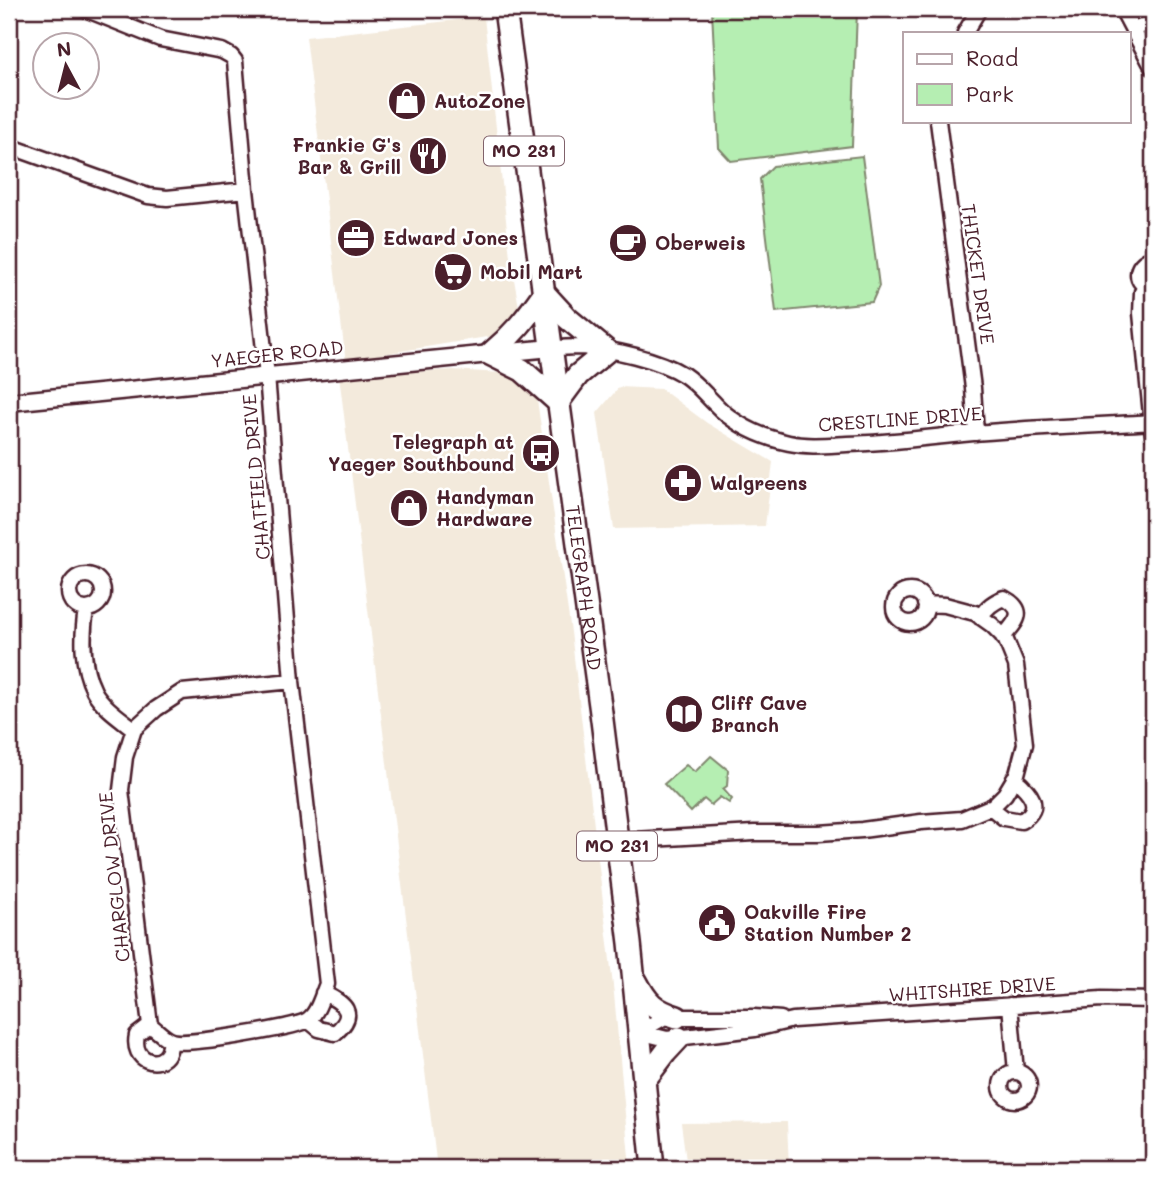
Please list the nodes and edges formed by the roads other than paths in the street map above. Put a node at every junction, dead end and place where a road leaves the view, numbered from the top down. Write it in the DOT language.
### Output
graph roads {
  1 [pos="85,9"];
  2 [pos="505,9"];
  3 [pos="979,9"];
  4 [pos="1122,9"];
  5 [pos="1153,20"];
  6 [pos="1133,30"];
  7 [pos="966,32"];
  8 [pos="1153,68"];
  9 [pos="938,122"];
  10 [pos="9,146"];
  11 [pos="246,190"];
  12 [pos="1153,258"];
  13 [pos="1150,288"];
  14 [pos="544,293"];
  15 [pos="551,348"];
  16 [pos="607,351"];
  17 [pos="490,354"];
  18 [pos="268,376"];
  19 [pos="9,402"];
  20 [pos="558,402"];
  21 [pos="1153,426"];
  22 [pos="976,433"];
  23 [pos="925,604"];
  24 [pos="86,609"];
  25 [pos="980,617"];
  26 [pos="1003,637"];
  27 [pos="292,681"];
  28 [pos="134,729"];
  29 [pos="1014,778"];
  30 [pos="990,807"];
  31 [pos="616,841"];
  32 [pos="634,977"];
  33 [pos="321,1000"];
  34 [pos="1153,1000"];
  35 [pos="1010,1005"];
  36 [pos="308,1020"];
  37 [pos="793,1020"];
  38 [pos="150,1025"];
  39 [pos="678,1028"];
  40 [pos="639,1032"];
  41 [pos="171,1041"];
  42 [pos="1016,1072"];
  43 [pos="644,1081"];
  44 [pos="653,1168"];
  1 -- 11 [label="street, CHATFIELD DRIVE"];
  2 -- 14 [label="main road, TELEGRAPH ROAD / MO 231"];
  3 -- 7 [label="street"];
  4 -- 6 [label="street"];
  5 -- 6 [label="street"];
  6 -- 8 [label="street"];
  9 -- 22 [label="street, THICKET DRIVE"];
  10 -- 11 [label="street"];
  11 -- 18 [label="street, CHATFIELD DRIVE"];
  12 -- 13 [label="street"];
  13 -- 21 [label="street"];
  14 -- 15 [label="main road, TELEGRAPH ROAD / MO 231"];
  14 -- 16 [label="main road"];
  14 -- 17 [label="main road"];
  15 -- 16 [label="street, CRESTLINE DRIVE"];
  15 -- 17 [label="street, YAEGER ROAD"];
  15 -- 20 [label="main road, TELEGRAPH ROAD / MO 231"];
  16 -- 20 [label="main road"];
  16 -- 22 [label="street, CRESTLINE DRIVE"];
  17 -- 18 [label="street, YAEGER ROAD"];
  17 -- 20 [label="main road"];
  18 -- 19 [label="street, YAEGER ROAD"];
  18 -- 27 [label="street, CHATFIELD DRIVE"];
  20 -- 31 [label="main road, TELEGRAPH ROAD / MO 231"];
  21 -- 22 [label="street, CRESTLINE DRIVE"];
  23 -- 25 [label="street"];
  24 -- 28 [label="street"];
  25 -- 26 [label="street"];
  25 -- 26 [label="street"];
  26 -- 29 [label="street"];
  27 -- 28 [label="street"];
  27 -- 33 [label="street, CHATFIELD DRIVE"];
  28 -- 38 [label="street, CHARGLOW DRIVE"];
  29 -- 30 [label="street"];
  29 -- 30 [label="street"];
  30 -- 31 [label="street"];
  31 -- 32 [label="main road, TELEGRAPH ROAD / MO 231"];
  32 -- 39 [label="main road"];
  32 -- 40 [label="main road, TELEGRAPH ROAD / MO 231"];
  33 -- 36 [label="street"];
  33 -- 36 [label="street"];
  34 -- 35 [label="street, WHITSHIRE DRIVE"];
  35 -- 37 [label="street, WHITSHIRE DRIVE"];
  35 -- 42 [label="street"];
  36 -- 41 [label="street"];
  37 -- 39 [label="street, WHITSHIRE DRIVE"];
  37 -- 39 [label="street, WHITSHIRE DRIVE"];
  38 -- 41 [label="street"];
  38 -- 41 [label="street"];
  39 -- 40 [label="street, WHITSHIRE DRIVE"];
  39 -- 40 [label="street, WHITSHIRE DRIVE"];
  39 -- 43 [label="main road"];
  40 -- 43 [label="main road, TELEGRAPH ROAD / MO 231"];
  43 -- 44 [label="main road, TELEGRAPH ROAD / MO 231"];
}
